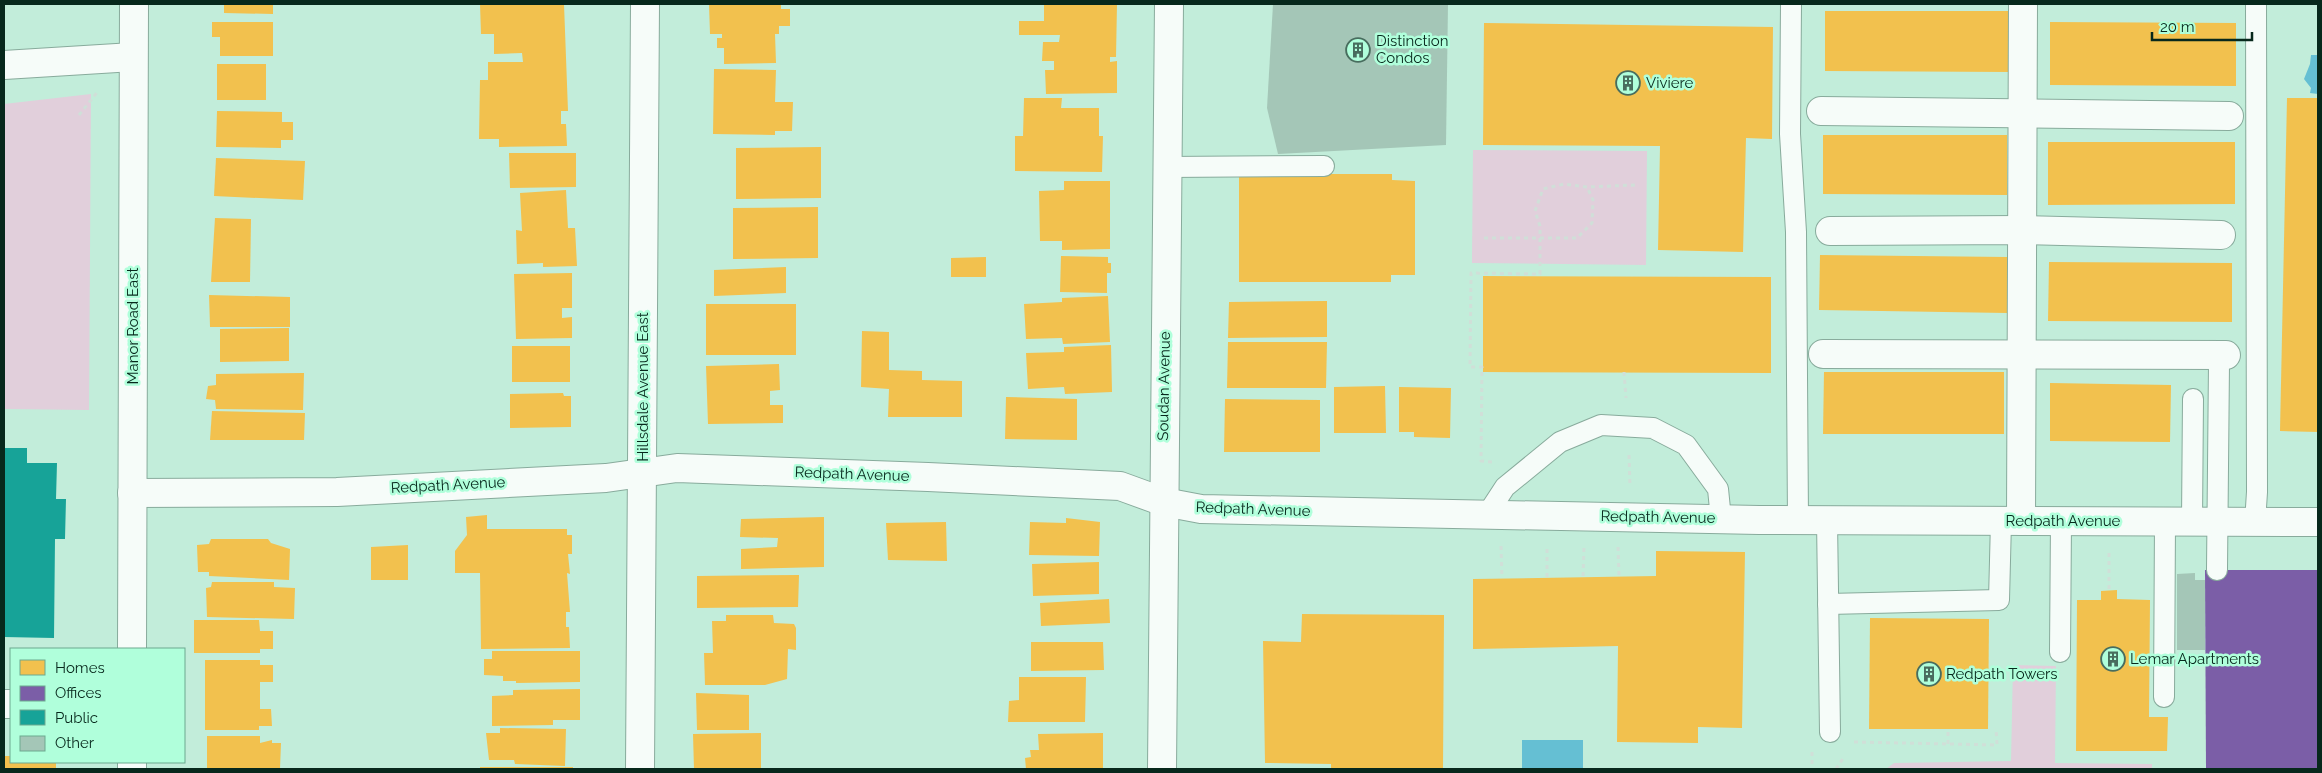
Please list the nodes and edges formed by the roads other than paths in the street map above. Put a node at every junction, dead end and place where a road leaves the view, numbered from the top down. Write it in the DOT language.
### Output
graph roads {
  1 [pos="134,4"];
  2 [pos="645,4"];
  3 [pos="1169,4"];
  4 [pos="1791,4"];
  5 [pos="2023,4"];
  6 [pos="2256,4"];
  7 [pos="133,57"];
  8 [pos="4,65"];
  9 [pos="1821,111"];
  10 [pos="2023,114"];
  11 [pos="2229,116"];
  12 [pos="1166,166"];
  13 [pos="1324,166"];
  14 [pos="2023,230"];
  15 [pos="1830,231"];
  16 [pos="2221,235"];
  17 [pos="2022,353"];
  18 [pos="1824,354"];
  19 [pos="2223,359"];
  20 [pos="2193,399"];
  21 [pos="643,474"];
  22 [pos="132,493"];
  23 [pos="1164,502"];
  24 [pos="1488,513"];
  25 [pos="1720,519"];
  26 [pos="1798,520"];
  27 [pos="1827,520"];
  28 [pos="2011,521"];
  29 [pos="2061,522"];
  30 [pos="2165,522"];
  31 [pos="2318,522"];
  32 [pos="2204,523"];
  33 [pos="2255,523"];
  34 [pos="2217,570"];
  35 [pos="1828,604"];
  36 [pos="132,648"];
  37 [pos="2060,652"];
  38 [pos="2164,697"];
  39 [pos="1830,732"];
  40 [pos="640,769"];
  41 [pos="1162,769"];
  1 -- 7 [label="street, Manor Road East"];
  2 -- 21 [label="street, Hillsdale Avenue East"];
  3 -- 12 [label="street, Soudan Avenue"];
  4 -- 26 [label="lane"];
  5 -- 10 [label="street"];
  6 -- 33 [label="lane"];
  7 -- 8 [label="street"];
  7 -- 22 [label="street, Manor Road East"];
  9 -- 10 [label="street"];
  10 -- 11 [label="street"];
  10 -- 14 [label="street"];
  12 -- 13 [label="lane"];
  12 -- 23 [label="street, Soudan Avenue"];
  14 -- 15 [label="street"];
  14 -- 16 [label="street"];
  14 -- 17 [label="street"];
  17 -- 18 [label="street"];
  17 -- 19 [label="street"];
  17 -- 28 [label="street"];
  19 -- 32 [label="lane"];
  20 -- 32 [label="lane"];
  21 -- 22 [label="street, Redpath Avenue"];
  21 -- 23 [label="street, Redpath Avenue"];
  21 -- 40 [label="street, Hillsdale Avenue East"];
  22 -- 36 [label="street, Manor Road East"];
  23 -- 24 [label="street, Redpath Avenue"];
  23 -- 41 [label="street, Soudan Avenue"];
  24 -- 25 [label="street, Redpath Avenue"];
  24 -- 25 [label="lane"];
  25 -- 26 [label="street, Redpath Avenue"];
  26 -- 27 [label="street, Redpath Avenue"];
  27 -- 28 [label="street, Redpath Avenue"];
  27 -- 35 [label="lane"];
  28 -- 29 [label="street, Redpath Avenue"];
  28 -- 35 [label="lane"];
  29 -- 30 [label="street, Redpath Avenue"];
  29 -- 37 [label="lane"];
  30 -- 32 [label="street, Redpath Avenue"];
  30 -- 38 [label="lane"];
  31 -- 33 [label="street, Redpath Avenue"];
  32 -- 33 [label="street, Redpath Avenue"];
  32 -- 34 [label="lane"];
  35 -- 39 [label="lane"];
}
